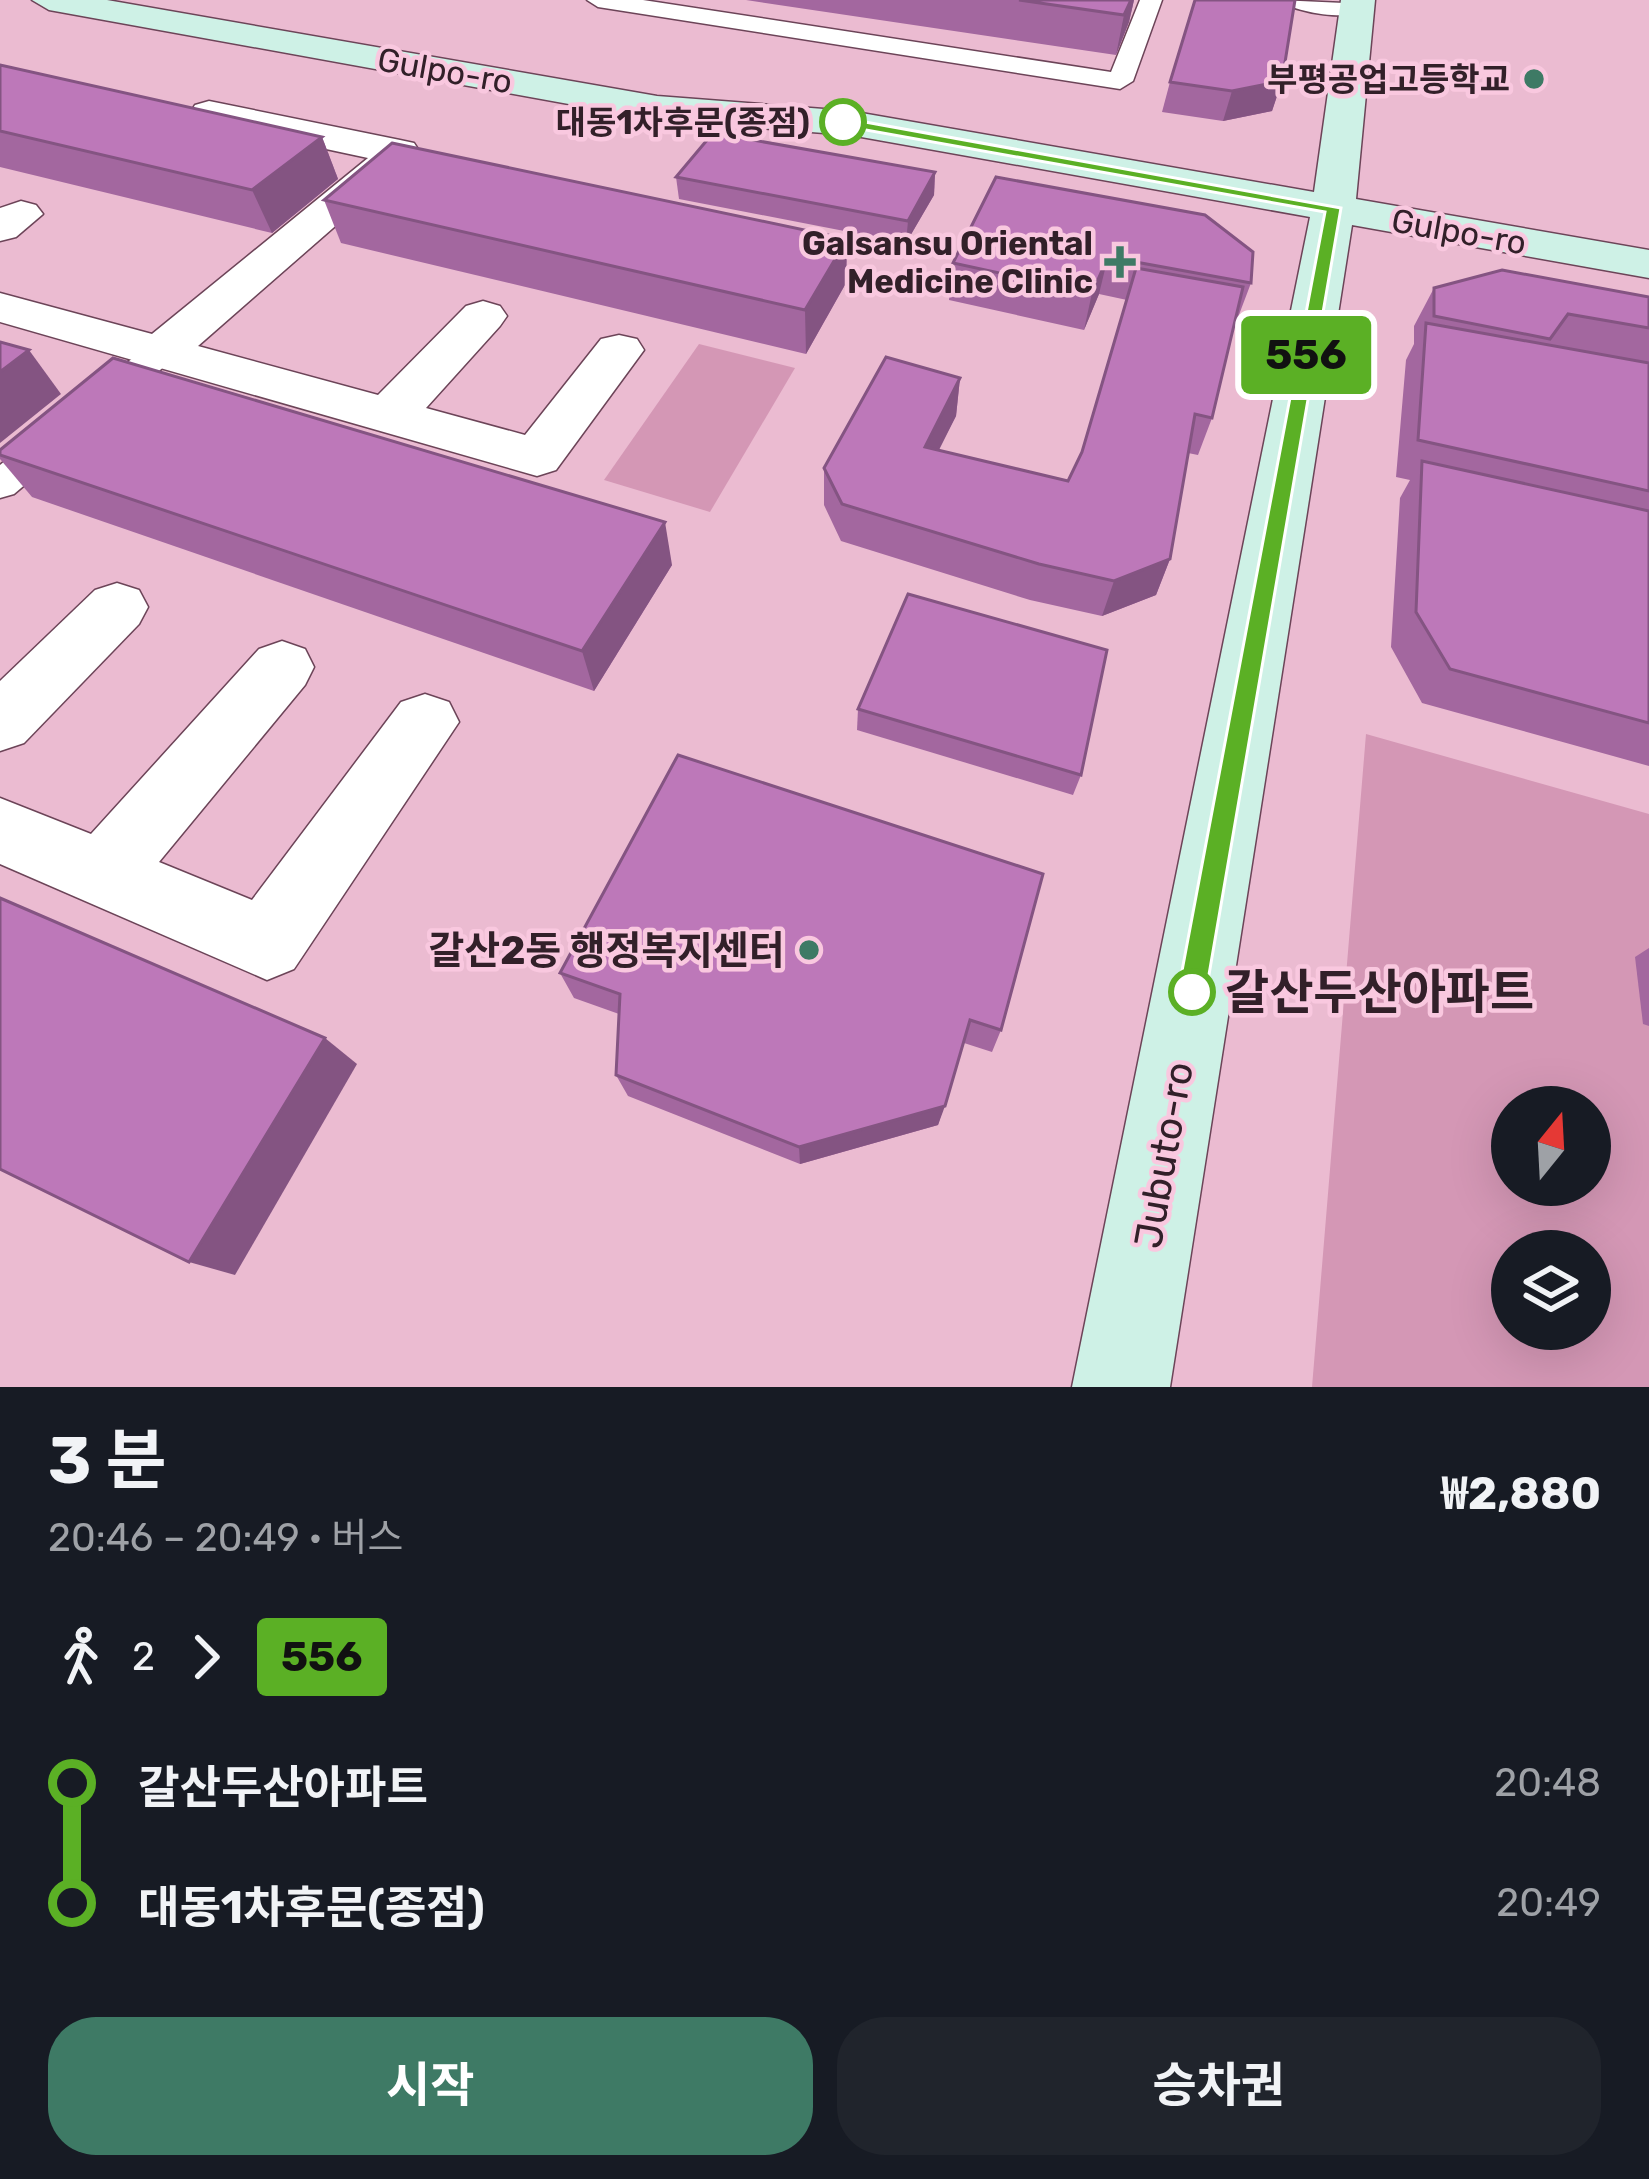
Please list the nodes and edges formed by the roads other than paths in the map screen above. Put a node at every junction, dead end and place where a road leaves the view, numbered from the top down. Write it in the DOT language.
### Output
graph roads {
  1 [pos="49,0"];
  2 [pos="234,0"];
  3 [pos="598,0"];
  4 [pos="1151,0"];
  5 [pos="1289,0"];
  6 [pos="1358,4"];
  7 [pos="506,45"];
  8 [pos="688,75"];
  9 [pos="178,107"];
  10 [pos="843,122"];
  11 [pos="400,152"];
  12 [pos="446,162"];
  13 [pos="1333,208"];
  14 [pos="1649,264"];
  15 [pos="0,307"];
  16 [pos="483,316"];
  17 [pos="619,350"];
  18 [pos="161,352"];
  19 [pos="390,415"];
  20 [pos="0,485"];
  21 [pos="117,607"];
  22 [pos="282,667"];
  23 [pos="425,722"];
  24 [pos="0,723"];
  25 [pos="0,830"];
  26 [pos="105,871"];
  27 [pos="1121,1387"];
  1 -- 10 [label="main road, Gulpo-ro"];
  2 -- 7 [label="main road, Gulpo-ro"];
  3 -- 4 [label="lane"];
  5 -- 6 [label="lane"];
  6 -- 13 [label="main road, Jubuto-ro"];
  8 -- 10 [label="main road, Gulpo-ro"];
  9 -- 11 [label="street"];
  10 -- 13 [label="main road, Gulpo-ro"];
  11 -- 12 [label="street"];
  11 -- 18 [label="street"];
  13 -- 14 [label="main road, Gulpo-ro"];
  13 -- 27 [label="main road, Jubuto-ro"];
  15 -- 18 [label="street"];
  16 -- 19 [label="street"];
  17 -- 19 [label="street"];
  18 -- 19 [label="street"];
  18 -- 20 [label="lane"];
  21 -- 24 [label="street"];
  22 -- 26 [label="street"];
  23 -- 26 [label="street"];
  25 -- 26 [label="street"];
}
